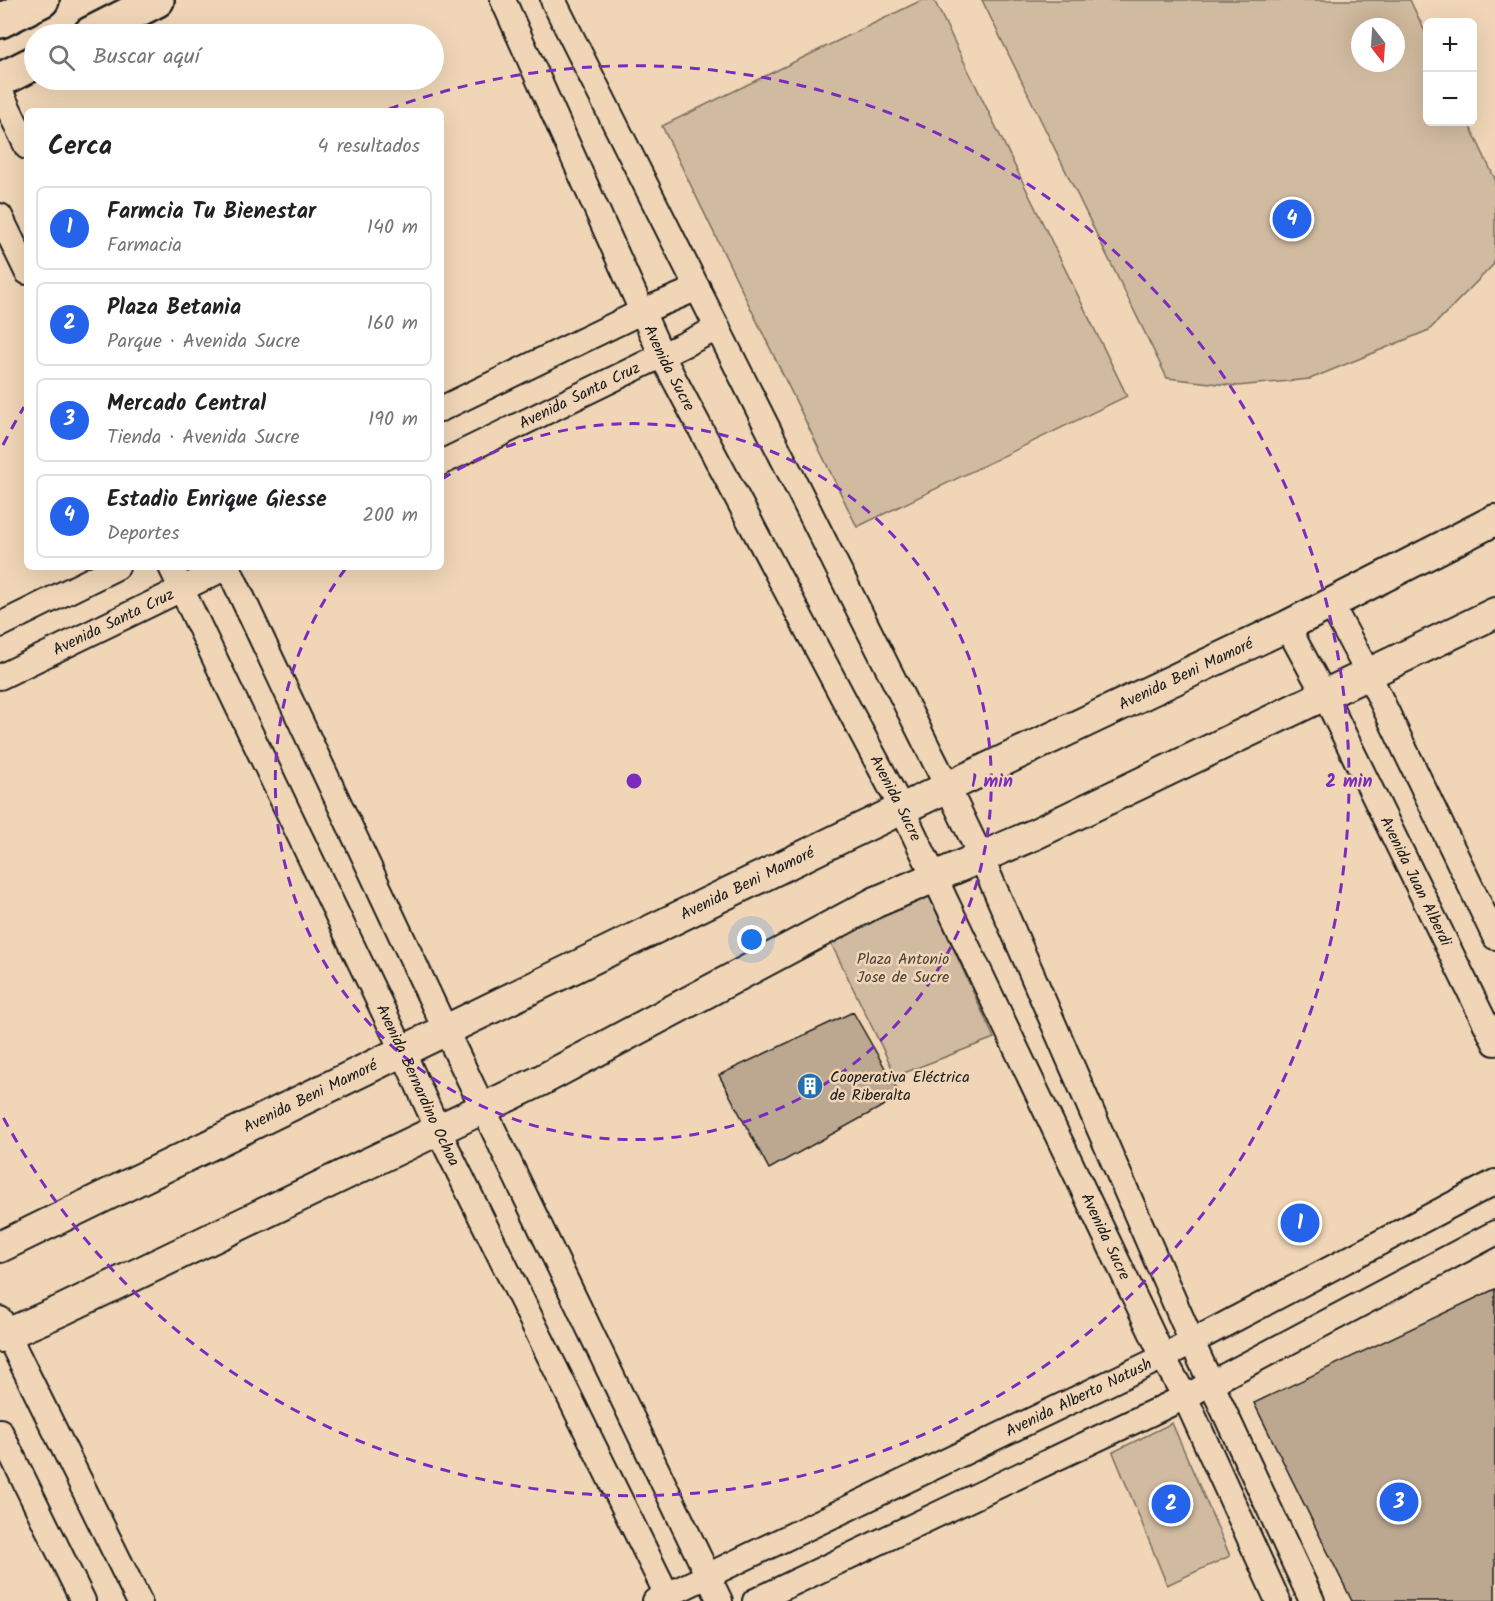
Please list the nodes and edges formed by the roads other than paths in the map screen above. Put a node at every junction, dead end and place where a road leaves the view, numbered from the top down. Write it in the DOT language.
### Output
graph roads {
  1 [pos="42,0"];
  2 [pos="157,0"];
  3 [pos="503,0"];
  4 [pos="554,0"];
  5 [pos="0,21"];
  6 [pos="110,24"];
  7 [pos="24,68"];
  8 [pos="0,80"];
  9 [pos="0,91"];
  10 [pos="24,141"];
  11 [pos="0,216"];
  12 [pos="24,266"];
  13 [pos="698,288"];
  14 [pos="643,311"];
  15 [pos="718,328"];
  16 [pos="662,356"];
  17 [pos="444,408"];
  18 [pos="444,462"];
  19 [pos="1495,520"];
  20 [pos="111,570"];
  21 [pos="172,570"];
  22 [pos="221,570"];
  23 [pos="228,570"];
  24 [pos="182,589"];
  25 [pos="1330,604"];
  26 [pos="1495,613"];
  27 [pos="0,625"];
  28 [pos="1287,626"];
  29 [pos="1369,675"];
  30 [pos="0,677"];
  31 [pos="1325,696"];
  32 [pos="948,788"];
  33 [pos="902,809"];
  34 [pos="981,857"];
  35 [pos="933,877"];
  36 [pos="1495,937"];
  37 [pos="446,1031"];
  38 [pos="1495,1043"];
  39 [pos="403,1052"];
  40 [pos="483,1109"];
  41 [pos="438,1130"];
  42 [pos="1495,1182"];
  43 [pos="1495,1233"];
  44 [pos="0,1247"];
  45 [pos="3,1330"];
  46 [pos="1191,1340"];
  47 [pos="1163,1357"];
  48 [pos="1210,1383"];
  49 [pos="1185,1397"];
  50 [pos="0,1431"];
  51 [pos="708,1576"];
  52 [pos="664,1599"];
  53 [pos="82,1601"];
  54 [pos="139,1601"];
  55 [pos="720,1601"];
  56 [pos="755,1601"];
  57 [pos="1278,1601"];
  58 [pos="1312,1601"];
  1 -- 5 [label="main road"];
  2 -- 6 [label="main road"];
  3 -- 14 [label="street, Avenida Sucre"];
  4 -- 13 [label="street"];
  7 -- 8 [label="main road"];
  9 -- 10 [label="street"];
  11 -- 12 [label="street"];
  13 -- 14 [label="street"];
  13 -- 15 [label="street"];
  14 -- 16 [label="street, Avenida Sucre"];
  14 -- 17 [label="street"];
  15 -- 16 [label="street, Avenida Santa Cruz"];
  15 -- 32 [label="street"];
  16 -- 18 [label="street, Avenida Santa Cruz"];
  16 -- 33 [label="street, Avenida Sucre"];
  19 -- 25 [label="street, Avenida Beni Mamoré"];
  20 -- 27 [label="street"];
  21 -- 24 [label="street, Avenida Bernardino Ochoa"];
  22 -- 24 [label="street, Avenida Santa Cruz"];
  23 -- 37 [label="street"];
  24 -- 30 [label="street, Avenida Santa Cruz"];
  24 -- 39 [label="street, Avenida Bernardino Ochoa"];
  25 -- 28 [label="street, Avenida Beni Mamoré"];
  25 -- 29 [label="street"];
  26 -- 29 [label="street"];
  28 -- 31 [label="street, Avenida Juan Alberdi"];
  28 -- 32 [label="street, Avenida Beni Mamoré"];
  29 -- 31 [label="street"];
  29 -- 36 [label="street"];
  31 -- 34 [label="street"];
  31 -- 38 [label="street, Avenida Juan Alberdi"];
  32 -- 33 [label="street, Avenida Beni Mamoré"];
  32 -- 34 [label="street"];
  33 -- 35 [label="street, Avenida Sucre"];
  33 -- 37 [label="street, Avenida Beni Mamoré"];
  34 -- 35 [label="street"];
  34 -- 46 [label="street"];
  35 -- 40 [label="street"];
  35 -- 47 [label="street, Avenida Sucre"];
  37 -- 39 [label="street, Avenida Beni Mamoré"];
  37 -- 40 [label="street"];
  39 -- 41 [label="street, Avenida Bernardino Ochoa"];
  39 -- 44 [label="street, Avenida Beni Mamoré"];
  40 -- 41 [label="street"];
  40 -- 51 [label="street"];
  41 -- 45 [label="street"];
  41 -- 52 [label="street, Avenida Bernardino Ochoa"];
  42 -- 46 [label="street, Avenida Alberto Natush"];
  43 -- 48 [label="street"];
  45 -- 54 [label="street"];
  46 -- 47 [label="street, Avenida Alberto Natush"];
  46 -- 48 [label="street"];
  47 -- 49 [label="street, Avenida Sucre"];
  47 -- 51 [label="street, Avenida Alberto Natush"];
  48 -- 49 [label="street"];
  48 -- 58 [label="street"];
  49 -- 56 [label="street"];
  49 -- 57 [label="street, Avenida Sucre"];
  50 -- 53 [label="street"];
  51 -- 52 [label="street, Avenida Alberto Natush"];
  51 -- 55 [label="street"];
}
